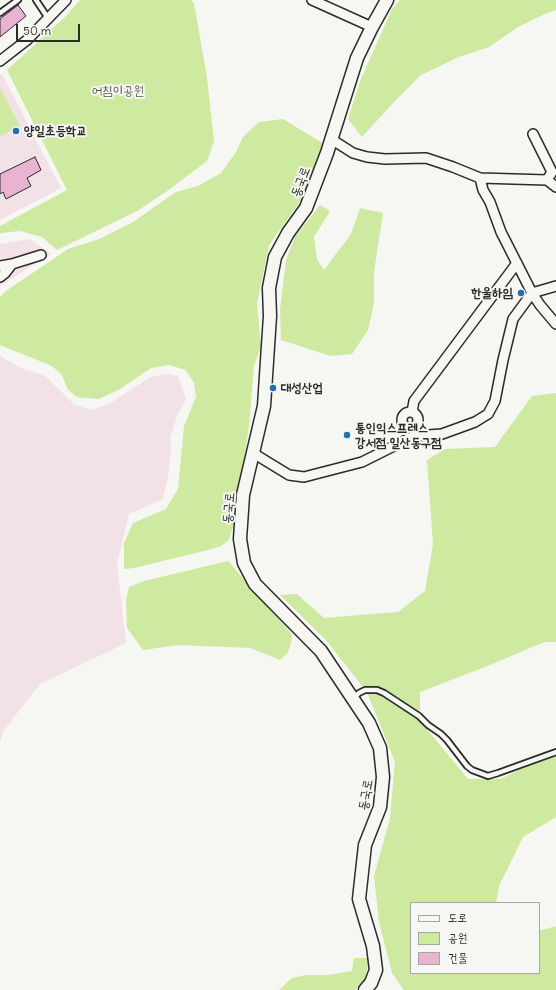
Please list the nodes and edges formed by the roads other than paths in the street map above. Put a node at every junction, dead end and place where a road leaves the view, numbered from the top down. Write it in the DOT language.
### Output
graph roads {
  1 [pos="18,0"];
  2 [pos="36,0"];
  3 [pos="66,0"];
  4 [pos="312,0"];
  5 [pos="387,0"];
  6 [pos="0,13"];
  7 [pos="48,18"];
  8 [pos="372,27"];
  9 [pos="0,61"];
  10 [pos="533,134"];
  11 [pos="331,139"];
  12 [pos="480,178"];
  13 [pos="547,180"];
  14 [pos="556,187"];
  15 [pos="41,255"];
  16 [pos="517,263"];
  17 [pos="12,264"];
  18 [pos="0,266"];
  19 [pos="0,277"];
  20 [pos="556,286"];
  21 [pos="532,293"];
  22 [pos="556,324"];
  23 [pos="413,432"];
  24 [pos="253,453"];
  25 [pos="353,698"];
  26 [pos="556,752"];
  27 [pos="365,990"];
  1 -- 6 [label="lane"];
  2 -- 7 [label="lane"];
  3 -- 7 [label="street"];
  4 -- 8 [label="street"];
  5 -- 8 [label="street, 동국로"];
  7 -- 9 [label="street"];
  8 -- 11 [label="street, 동국로"];
  10 -- 13 [label="street"];
  11 -- 12 [label="street"];
  11 -- 24 [label="street, 동국로"];
  12 -- 13 [label="street"];
  12 -- 16 [label="street"];
  13 -- 14 [label="street"];
  15 -- 17 [label="street"];
  16 -- 21 [label="street"];
  16 -- 23 [label="street"];
  17 -- 18 [label="street"];
  17 -- 19 [label="street"];
  20 -- 21 [label="street"];
  21 -- 22 [label="street"];
  21 -- 23 [label="street"];
  23 -- 24 [label="street"];
  24 -- 25 [label="street, 동국로"];
  25 -- 26 [label="lane"];
  25 -- 27 [label="street, 동국로"];
}
